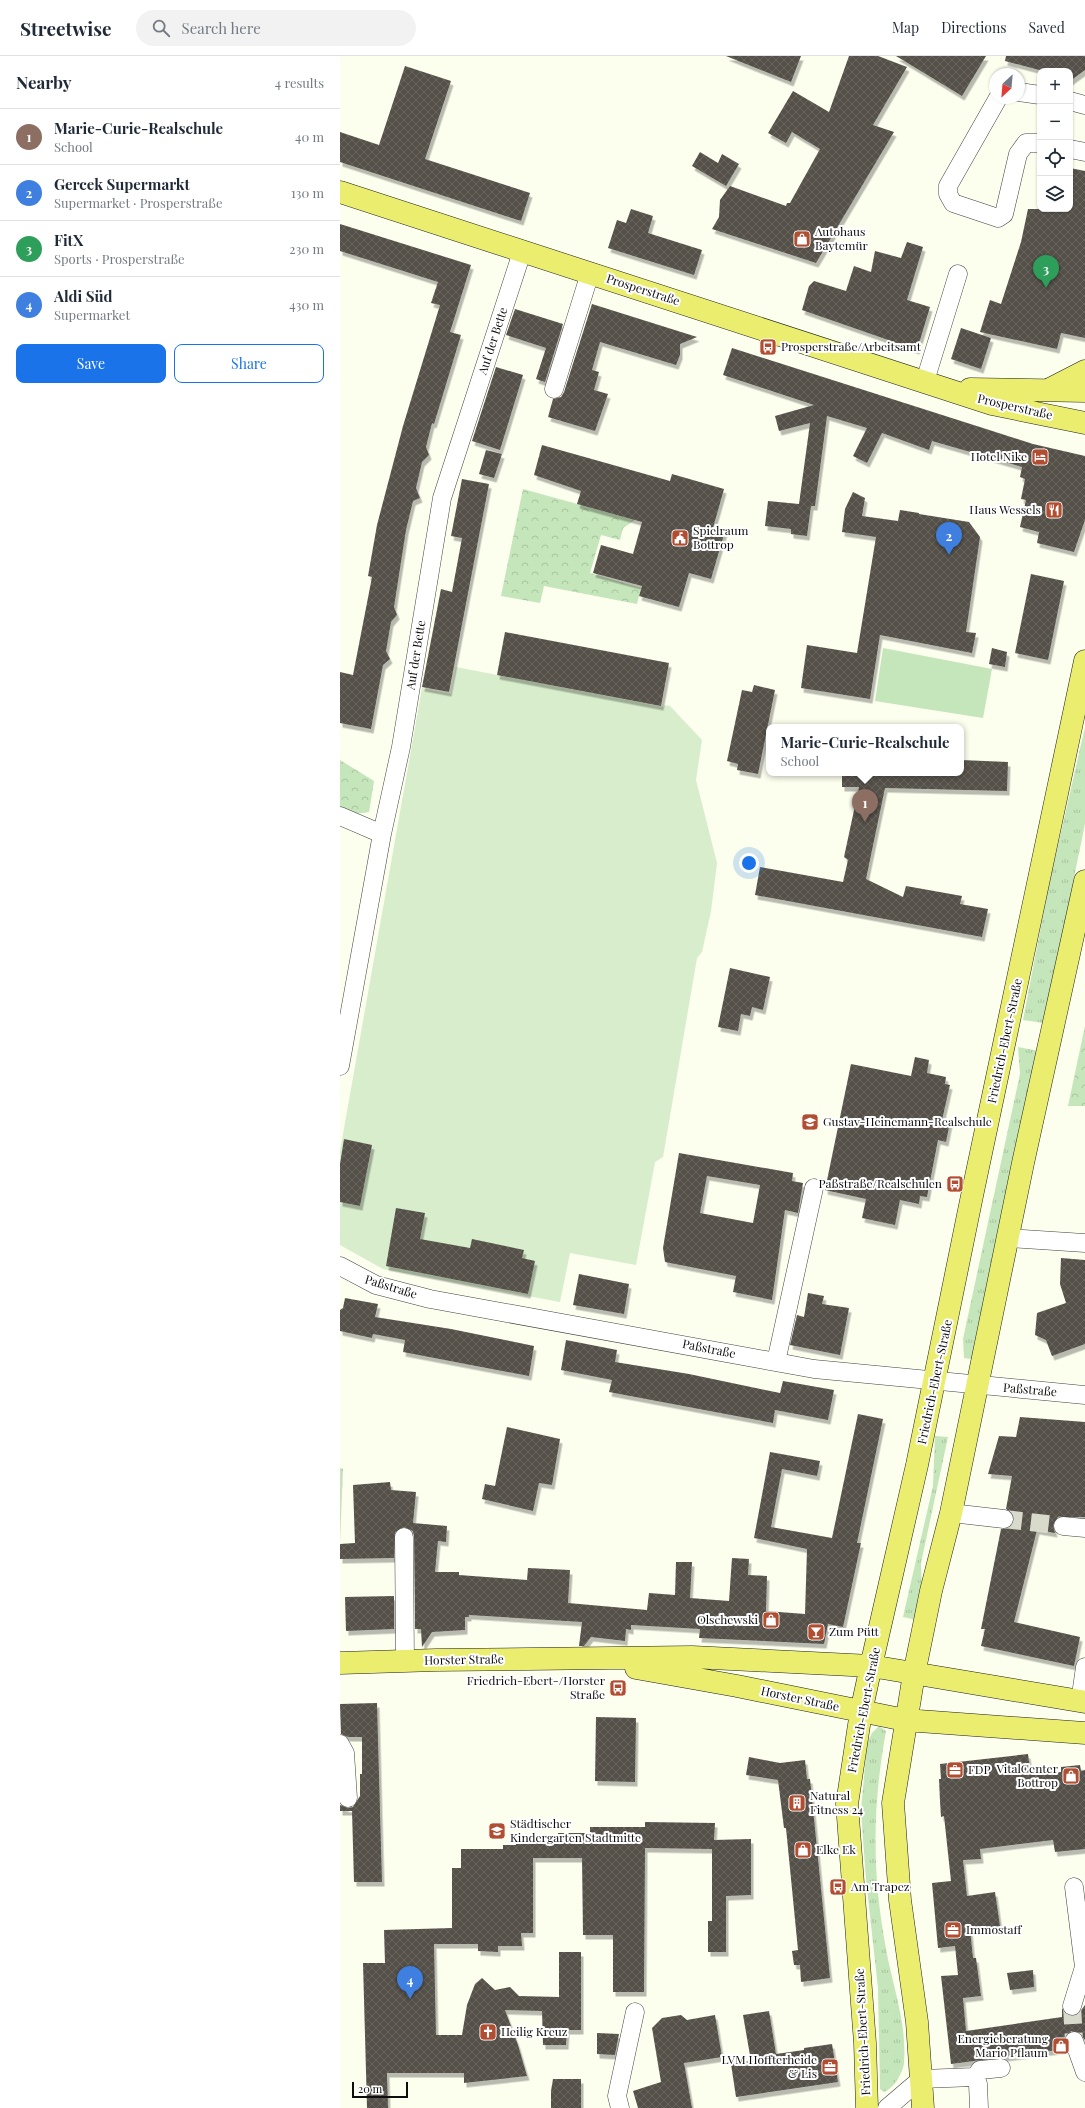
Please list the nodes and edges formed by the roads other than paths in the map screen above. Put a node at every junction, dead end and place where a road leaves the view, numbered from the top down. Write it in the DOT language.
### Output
graph roads {
  1 [pos="1025,93"];
  2 [pos="1037,95"];
  3 [pos="1073,103"];
  4 [pos="995,104"];
  5 [pos="1085,105"];
  6 [pos="1037,143"];
  7 [pos="1073,150"];
  8 [pos="1085,152"];
  9 [pos="340,192"];
  10 [pos="522,252"];
  11 [pos="590,273"];
  12 [pos="958,274"];
  13 [pos="1085,371"];
  14 [pos="925,381"];
  15 [pos="945,388"];
  16 [pos="1050,389"];
  17 [pos="554,390"];
  18 [pos="1085,391"];
  19 [pos="1085,423"];
  20 [pos="1085,661"];
  21 [pos="340,816"];
  22 [pos="382,834"];
  23 [pos="1085,881"];
  24 [pos="340,1066"];
  25 [pos="814,1188"];
  26 [pos="1008,1238"];
  27 [pos="1085,1243"];
  28 [pos="340,1266"];
  29 [pos="776,1362"];
  30 [pos="935,1382"];
  31 [pos="979,1385"];
  32 [pos="1085,1395"];
  33 [pos="951,1513"];
  34 [pos="1004,1518"];
  35 [pos="1063,1526"];
  36 [pos="1085,1528"];
  37 [pos="404,1537"];
  38 [pos="588,1658"];
  39 [pos="405,1661"];
  40 [pos="340,1663"];
  41 [pos="871,1666"];
  42 [pos="1085,1667"];
  43 [pos="914,1674"];
  44 [pos="1082,1702"];
  45 [pos="861,1712"];
  46 [pos="905,1720"];
  47 [pos="1085,1733"];
  48 [pos="340,1744"];
  49 [pos="348,1798"];
  50 [pos="1074,1887"];
  51 [pos="1072,2006"];
  52 [pos="635,2012"];
  53 [pos="1074,2041"];
  54 [pos="1001,2068"];
  55 [pos="1085,2072"];
  56 [pos="975,2077"];
  57 [pos="921,2079"];
  58 [pos="620,2108"];
  59 [pos="867,2108"];
  60 [pos="887,2108"];
  61 [pos="923,2108"];
  62 [pos="980,2108"];
  1 -- 2 [label="street"];
  3 -- 5 [label="street"];
  4 -- 6 [label="street"];
  7 -- 8 [label="street"];
  9 -- 10 [label="main road, Prosperstraße"];
  10 -- 11 [label="main road, Prosperstraße"];
  10 -- 22 [label="street, Auf der Bette"];
  11 -- 14 [label="main road, Prosperstraße"];
  11 -- 17 [label="street"];
  12 -- 14 [label="street"];
  13 -- 16 [label="main road"];
  14 -- 15 [label="main road, Prosperstraße"];
  15 -- 16 [label="main road, Prosperstraße"];
  15 -- 19 [label="main road, Prosperstraße"];
  16 -- 18 [label="main road, Prosperstraße"];
  20 -- 30 [label="main road, Friedrich-Ebert-Straße"];
  21 -- 22 [label="street"];
  22 -- 24 [label="street, Auf der Bette"];
  23 -- 26 [label="main road"];
  25 -- 29 [label="street"];
  26 -- 27 [label="street"];
  26 -- 31 [label="main road"];
  28 -- 29 [label="street, Paßstraße"];
  29 -- 30 [label="street, Paßstraße"];
  30 -- 31 [label="street, Paßstraße"];
  30 -- 41 [label="main road, Friedrich-Ebert-Straße"];
  31 -- 32 [label="street, Paßstraße"];
  31 -- 33 [label="main road"];
  33 -- 34 [label="street"];
  33 -- 43 [label="main road"];
  35 -- 36 [label="street"];
  37 -- 39 [label="street"];
  38 -- 39 [label="main road, Horster Straße"];
  38 -- 41 [label="main road, Horster Straße"];
  38 -- 45 [label="main road, Horster Straße"];
  39 -- 40 [label="main road, Horster Straße"];
  41 -- 43 [label="main road, Horster Straße"];
  41 -- 45 [label="main road, Friedrich-Ebert-Straße"];
  42 -- 44 [label="street, Horster Straße"];
  43 -- 44 [label="main road, Horster Straße"];
  43 -- 46 [label="main road"];
  45 -- 46 [label="main road, Horster Straße"];
  45 -- 59 [label="main road, Friedrich-Ebert-Straße"];
  46 -- 47 [label="main road, Horster Straße"];
  46 -- 57 [label="main road"];
  48 -- 49 [label="street"];
  50 -- 51 [label="street"];
  52 -- 58 [label="street"];
  53 -- 55 [label="street"];
  54 -- 56 [label="street"];
  56 -- 57 [label="street"];
  56 -- 62 [label="street"];
  57 -- 60 [label="street"];
  57 -- 61 [label="main road"];
}
